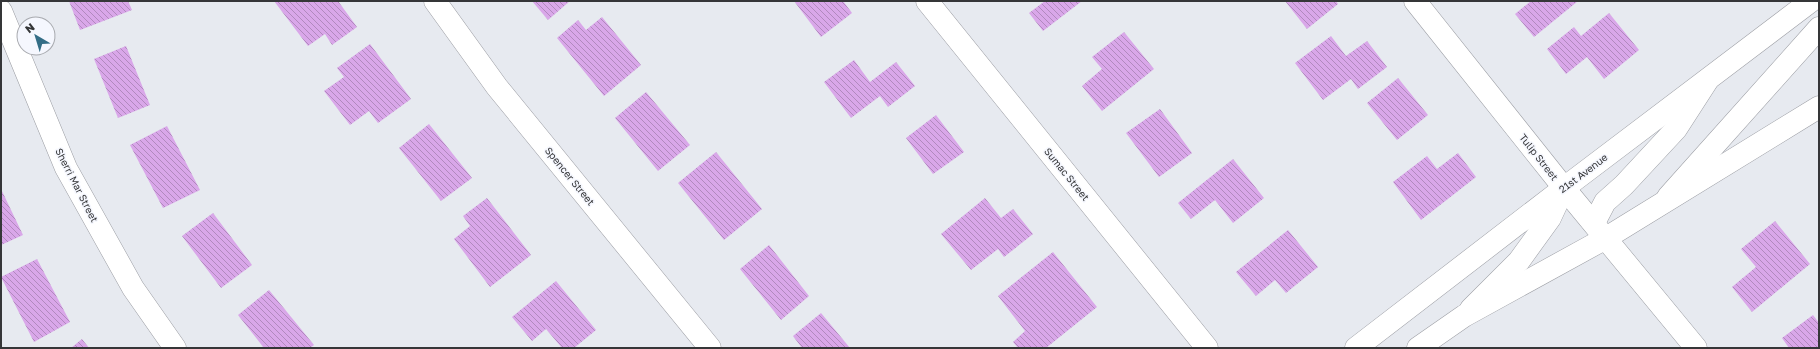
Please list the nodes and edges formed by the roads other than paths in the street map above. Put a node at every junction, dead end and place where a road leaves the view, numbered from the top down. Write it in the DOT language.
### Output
graph roads {
  1 [pos="434,1"];
  2 [pos="927,1"];
  3 [pos="1415,1"];
  4 [pos="1811,1"];
  5 [pos="1,11"];
  6 [pos="1819,28"];
  7 [pos="1709,78"];
  8 [pos="1819,107"];
  9 [pos="1564,188"];
  10 [pos="1662,204"];
  11 [pos="1600,231"];
  12 [pos="1464,316"];
  13 [pos="175,348"];
  14 [pos="710,348"];
  15 [pos="1207,348"];
  16 [pos="1356,348"];
  17 [pos="1418,348"];
  18 [pos="1696,348"];
  1 -- 14 [label="street, Spencer Street"];
  2 -- 15 [label="street, Sumac Street"];
  3 -- 9 [label="street, Tulip Street"];
  4 -- 7 [label="street, 21st Avenue"];
  5 -- 13 [label="street, Sherri Mar Street"];
  6 -- 10 [label="street"];
  7 -- 9 [label="street, 21st Avenue"];
  7 -- 11 [label="street"];
  8 -- 10 [label="street"];
  9 -- 11 [label="street, Tulip Street"];
  9 -- 12 [label="street"];
  9 -- 16 [label="street, 21st Avenue"];
  10 -- 11 [label="street"];
  11 -- 12 [label="street"];
  11 -- 18 [label="street, Tulip Street"];
  12 -- 17 [label="street"];
}
